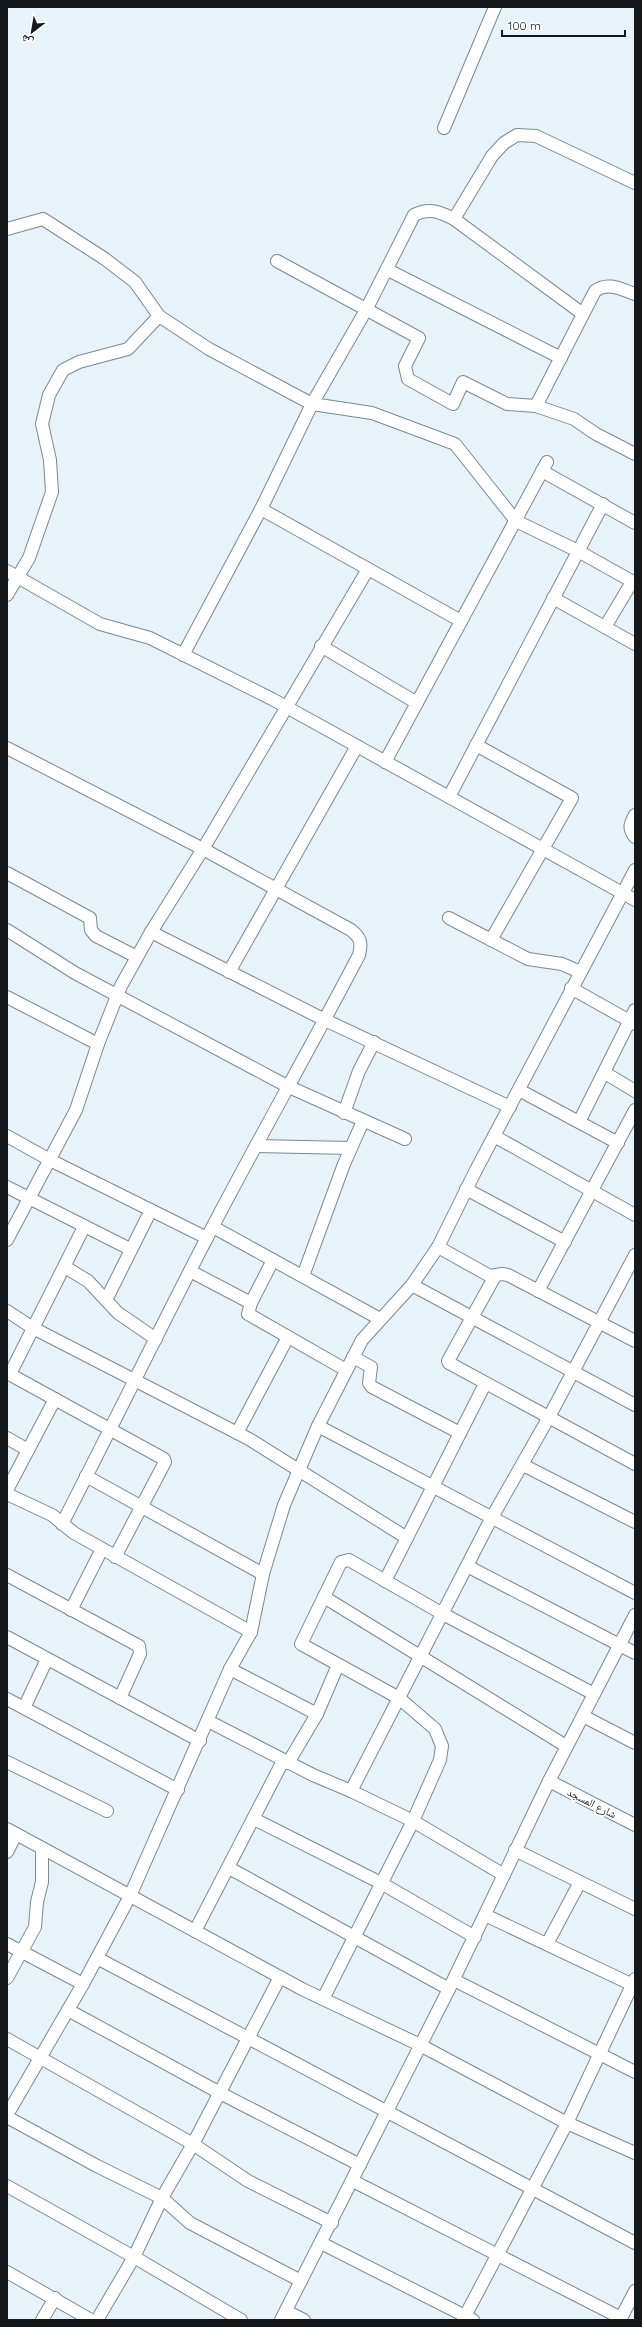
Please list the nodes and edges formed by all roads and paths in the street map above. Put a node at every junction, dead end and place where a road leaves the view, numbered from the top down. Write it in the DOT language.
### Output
graph roads {
  1 [pos="494,7"];
  2 [pos="444,128"];
  3 [pos="635,183"];
  4 [pos="454,219"];
  5 [pos="7,228"];
  6 [pos="277,261"];
  7 [pos="388,270"];
  8 [pos="635,294"];
  9 [pos="366,310"];
  10 [pos="583,314"];
  11 [pos="160,316"];
  12 [pos="561,358"];
  13 [pos="312,404"];
  14 [pos="536,406"];
  15 [pos="635,454"];
  16 [pos="603,504"];
  17 [pos="261,510"];
  18 [pos="516,521"];
  19 [pos="635,523"];
  20 [pos="578,551"];
  21 [pos="368,569"];
  22 [pos="12,574"];
  23 [pos="634,583"];
  24 [pos="7,595"];
  25 [pos="553,598"];
  26 [pos="461,621"];
  27 [pos="605,627"];
  28 [pos="635,644"];
  29 [pos="321,646"];
  30 [pos="183,655"];
  31 [pos="417,703"];
  32 [pos="286,707"];
  33 [pos="476,745"];
  34 [pos="357,746"];
  35 [pos="7,748"];
  36 [pos="385,762"];
  37 [pos="449,798"];
  38 [pos="635,815"];
  39 [pos="635,837"];
  40 [pos="203,849"];
  41 [pos="541,849"];
  42 [pos="635,870"];
  43 [pos="7,873"];
  44 [pos="276,889"];
  45 [pos="622,893"];
  46 [pos="635,900"];
  47 [pos="449,918"];
  48 [pos="7,930"];
  49 [pos="151,932"];
  50 [pos="491,940"];
  51 [pos="137,957"];
  52 [pos="229,972"];
  53 [pos="580,972"];
  54 [pos="571,988"];
  55 [pos="116,995"];
  56 [pos="7,997"];
  57 [pos="635,1010"];
  58 [pos="325,1020"];
  59 [pos="632,1023"];
  60 [pos="374,1042"];
  61 [pos="98,1044"];
  62 [pos="605,1073"];
  63 [pos="287,1086"];
  64 [pos="519,1090"];
  65 [pos="635,1091"];
  66 [pos="510,1107"];
  67 [pos="635,1110"];
  68 [pos="344,1112"];
  69 [pos="363,1121"];
  70 [pos="579,1122"];
  71 [pos="7,1136"];
  72 [pos="494,1136"];
  73 [pos="405,1139"];
  74 [pos="618,1143"];
  75 [pos="256,1146"];
  76 [pos="351,1148"];
  77 [pos="50,1160"];
  78 [pos="7,1187"];
  79 [pos="466,1189"];
  80 [pos="593,1192"];
  81 [pos="29,1199"];
  82 [pos="150,1210"];
  83 [pos="635,1215"];
  84 [pos="84,1227"];
  85 [pos="213,1227"];
  86 [pos="207,1238"];
  87 [pos="7,1240"];
  88 [pos="565,1242"];
  89 [pos="438,1247"];
  90 [pos="130,1249"];
  91 [pos="635,1256"];
  92 [pos="273,1260"];
  93 [pos="65,1267"];
  94 [pos="190,1271"];
  95 [pos="303,1276"];
  96 [pos="495,1276"];
  97 [pos="412,1285"];
  98 [pos="538,1291"];
  99 [pos="106,1300"];
  100 [pos="251,1304"];
  101 [pos="7,1311"];
  102 [pos="472,1317"];
  103 [pos="380,1319"];
  104 [pos="598,1323"];
  105 [pos="33,1328"];
  106 [pos="288,1337"];
  107 [pos="156,1339"];
  108 [pos="635,1341"];
  109 [pos="353,1356"];
  110 [pos="346,1370"];
  111 [pos="573,1372"];
  112 [pos="135,1380"];
  113 [pos="485,1384"];
  114 [pos="55,1399"];
  115 [pos="635,1404"];
  116 [pos="549,1417"];
  117 [pos="318,1426"];
  118 [pos="111,1429"];
  119 [pos="237,1432"];
  120 [pos="460,1433"];
  121 [pos="7,1438"];
  122 [pos="28,1450"];
  123 [pos="635,1464"];
  124 [pos="523,1465"];
  125 [pos="298,1471"];
  126 [pos="86,1476"];
  127 [pos="432,1487"];
  128 [pos="7,1490"];
  129 [pos="7,1494"];
  130 [pos="141,1507"];
  131 [pos="491,1519"];
  132 [pos="635,1522"];
  133 [pos="62,1524"];
  134 [pos="407,1538"];
  135 [pos="102,1549"];
  136 [pos="116,1557"];
  137 [pos="467,1566"];
  138 [pos="263,1574"];
  139 [pos="7,1575"];
  140 [pos="385,1581"];
  141 [pos="635,1593"];
  142 [pos="324,1597"];
  143 [pos="71,1610"];
  144 [pos="443,1614"];
  145 [pos="635,1615"];
  146 [pos="251,1632"];
  147 [pos="7,1637"];
  148 [pos="621,1645"];
  149 [pos="635,1653"];
  150 [pos="420,1654"];
  151 [pos="47,1659"];
  152 [pos="338,1664"];
  153 [pos="230,1669"];
  154 [pos="594,1694"];
  155 [pos="120,1698"];
  156 [pos="399,1698"];
  157 [pos="7,1700"];
  158 [pos="24,1708"];
  159 [pos="317,1714"];
  160 [pos="583,1716"];
  161 [pos="208,1721"];
  162 [pos="200,1741"];
  163 [pos="635,1743"];
  164 [pos="566,1746"];
  165 [pos="7,1762"];
  166 [pos="286,1762"];
  167 [pos="549,1781"];
  168 [pos="178,1790"];
  169 [pos="350,1791"];
  170 [pos="107,1812"];
  171 [pos="254,1819"];
  172 [pos="413,1821"];
  173 [pos="635,1825"];
  174 [pos="12,1832"];
  175 [pos="42,1848"];
  176 [pos="515,1850"];
  177 [pos="7,1852"];
  178 [pos="229,1868"];
  179 [pos="504,1875"];
  180 [pos="580,1882"];
  181 [pos="381,1883"];
  182 [pos="130,1896"];
  183 [pos="635,1909"];
  184 [pos="485,1914"];
  185 [pos="195,1931"];
  186 [pos="475,1937"];
  187 [pos="353,1938"];
  188 [pos="7,1944"];
  189 [pos="547,1944"];
  190 [pos="22,1951"];
  191 [pos="97,1958"];
  192 [pos="280,1977"];
  193 [pos="7,1978"];
  194 [pos="634,1983"];
  195 [pos="83,1984"];
  196 [pos="452,1984"];
  197 [pos="322,1999"];
  198 [pos="68,2010"];
  199 [pos="248,2038"];
  200 [pos="7,2039"];
  201 [pos="420,2045"];
  202 [pos="601,2055"];
  203 [pos="41,2057"];
  204 [pos="635,2072"];
  205 [pos="220,2093"];
  206 [pos="387,2110"];
  207 [pos="7,2116"];
  208 [pos="567,2123"];
  209 [pos="193,2144"];
  210 [pos="635,2153"];
  211 [pos="360,2165"];
  212 [pos="353,2181"];
  213 [pos="7,2186"];
  214 [pos="533,2188"];
  215 [pos="162,2198"];
  216 [pos="332,2223"];
  217 [pos="321,2243"];
  218 [pos="635,2243"];
  219 [pos="498,2254"];
  220 [pos="134,2257"];
  221 [pos="7,2272"];
  222 [pos="301,2281"];
  223 [pos="635,2291"];
  224 [pos="54,2298"];
  225 [pos="284,2315"];
  226 [pos="467,2319"];
  227 [pos="621,2319"];
  228 [pos="42,2320"];
  229 [pos="91,2320"];
  230 [pos="97,2320"];
  231 [pos="241,2320"];
  232 [pos="304,2320"];
  1 -- 2 [label="street"];
  3 -- 4 [label="street"];
  4 -- 7 [label="street"];
  4 -- 10 [label="street"];
  5 -- 11 [label="street"];
  6 -- 9 [label="street"];
  7 -- 9 [label="street"];
  7 -- 12 [label="street"];
  8 -- 10 [label="street"];
  9 -- 13 [label="street"];
  9 -- 14 [label="street"];
  10 -- 12 [label="street"];
  11 -- 13 [label="street"];
  11 -- 22 [label="street"];
  12 -- 14 [label="street"];
  13 -- 17 [label="street"];
  13 -- 18 [label="street"];
  14 -- 15 [label="street"];
  16 -- 18 [label="street"];
  16 -- 19 [label="street"];
  16 -- 20 [label="street"];
  17 -- 21 [label="street"];
  17 -- 30 [label="street"];
  18 -- 20 [label="street"];
  18 -- 26 [label="street"];
  20 -- 23 [label="street"];
  20 -- 25 [label="street"];
  21 -- 26 [label="street"];
  21 -- 29 [label="street"];
  22 -- 24 [label="street"];
  22 -- 30 [label="street"];
  23 -- 27 [label="street"];
  25 -- 27 [label="street"];
  25 -- 33 [label="street"];
  26 -- 31 [label="street"];
  27 -- 28 [label="street"];
  29 -- 31 [label="street"];
  29 -- 32 [label="street"];
  30 -- 32 [label="street"];
  31 -- 36 [label="street"];
  32 -- 34 [label="street"];
  32 -- 40 [label="street"];
  33 -- 37 [label="street"];
  33 -- 41 [label="street"];
  34 -- 36 [label="street"];
  34 -- 44 [label="street"];
  35 -- 40 [label="street"];
  36 -- 37 [label="street"];
  37 -- 41 [label="street"];
  38 -- 39 [label="street"];
  40 -- 44 [label="street"];
  40 -- 49 [label="street"];
  41 -- 45 [label="street"];
  41 -- 50 [label="street"];
  42 -- 45 [label="street"];
  43 -- 51 [label="street"];
  44 -- 52 [label="street"];
  44 -- 58 [label="street"];
  45 -- 46 [label="street"];
  45 -- 53 [label="street"];
  47 -- 50 [label="street"];
  48 -- 55 [label="street"];
  49 -- 51 [label="street"];
  49 -- 52 [label="street"];
  50 -- 53 [label="street"];
  51 -- 55 [label="street"];
  52 -- 58 [label="street"];
  53 -- 54 [label="street"];
  54 -- 59 [label="street"];
  54 -- 64 [label="street"];
  55 -- 61 [label="street"];
  55 -- 63 [label="street"];
  56 -- 61 [label="street"];
  57 -- 59 [label="street"];
  58 -- 60 [label="street"];
  58 -- 63 [label="street"];
  59 -- 62 [label="street"];
  60 -- 66 [label="street"];
  60 -- 68 [label="street"];
  61 -- 77 [label="street"];
  62 -- 65 [label="street"];
  62 -- 70 [label="street"];
  63 -- 68 [label="street"];
  63 -- 75 [label="street"];
  64 -- 66 [label="street"];
  64 -- 70 [label="street"];
  66 -- 72 [label="street"];
  67 -- 74 [label="street"];
  68 -- 69 [label="street"];
  69 -- 73 [label="street"];
  69 -- 76 [label="street"];
  70 -- 74 [label="street"];
  71 -- 77 [label="street"];
  72 -- 79 [label="street"];
  72 -- 80 [label="street"];
  74 -- 80 [label="street"];
  75 -- 76 [label="street"];
  75 -- 85 [label="street"];
  76 -- 95 [label="street"];
  77 -- 81 [label="street"];
  77 -- 82 [label="street"];
  78 -- 81 [label="street"];
  79 -- 88 [label="street"];
  79 -- 89 [label="street"];
  80 -- 83 [label="street"];
  80 -- 88 [label="street"];
  81 -- 84 [label="street"];
  81 -- 87 [label="street"];
  82 -- 86 [label="street"];
  82 -- 90 [label="street"];
  84 -- 90 [label="street"];
  84 -- 93 [label="street"];
  85 -- 86 [label="street"];
  85 -- 92 [label="street"];
  86 -- 94 [label="street"];
  88 -- 98 [label="street"];
  89 -- 96 [label="street"];
  89 -- 97 [label="street"];
  90 -- 99 [label="street"];
  91 -- 104 [label="street"];
  92 -- 95 [label="street"];
  92 -- 100 [label="street"];
  93 -- 99 [label="street"];
  93 -- 105 [label="street"];
  94 -- 100 [label="street"];
  94 -- 107 [label="street"];
  95 -- 103 [label="street"];
  96 -- 98 [label="street"];
  96 -- 102 [label="street"];
  97 -- 102 [label="street"];
  97 -- 103 [label="street"];
  98 -- 104 [label="street"];
  99 -- 107 [label="street"];
  100 -- 106 [label="street"];
  101 -- 105 [label="street"];
  102 -- 111 [label="street"];
  102 -- 113 [label="street"];
  103 -- 109 [label="street"];
  104 -- 108 [label="street"];
  104 -- 111 [label="street"];
  105 -- 112 [label="street"];
  105 -- 114 [label="street"];
  106 -- 110 [label="street"];
  106 -- 119 [label="street"];
  107 -- 112 [label="street"];
  109 -- 110 [label="street"];
  109 -- 120 [label="street"];
  110 -- 117 [label="street"];
  111 -- 115 [label="street"];
  111 -- 116 [label="street"];
  112 -- 118 [label="street"];
  112 -- 119 [label="street"];
  113 -- 116 [label="street"];
  113 -- 120 [label="street"];
  114 -- 118 [label="street"];
  114 -- 122 [label="street"];
  116 -- 123 [label="street"];
  116 -- 124 [label="street"];
  117 -- 125 [label="street"];
  117 -- 127 [label="street"];
  118 -- 126 [label="street"];
  118 -- 130 [label="street"];
  119 -- 125 [label="street"];
  120 -- 127 [label="street"];
  121 -- 122 [label="street"];
  122 -- 128 [label="street"];
  124 -- 131 [label="street"];
  124 -- 132 [label="street"];
  125 -- 134 [label="street"];
  125 -- 138 [label="street"];
  126 -- 130 [label="street"];
  126 -- 133 [label="street"];
  127 -- 131 [label="street"];
  127 -- 134 [label="street"];
  129 -- 133 [label="street"];
  130 -- 136 [label="street"];
  130 -- 138 [label="street"];
  131 -- 137 [label="street"];
  131 -- 141 [label="street"];
  133 -- 135 [label="street"];
  134 -- 140 [label="street"];
  135 -- 136 [label="street"];
  135 -- 143 [label="street"];
  136 -- 146 [label="street"];
  137 -- 144 [label="street"];
  137 -- 148 [label="street"];
  138 -- 146 [label="street"];
  139 -- 143 [label="street"];
  140 -- 142 [label="street"];
  140 -- 144 [label="street"];
  142 -- 150 [label="street"];
  142 -- 152 [label="street"];
  143 -- 155 [label="street"];
  144 -- 150 [label="street"];
  144 -- 154 [label="street"];
  145 -- 148 [label="street"];
  146 -- 153 [label="street"];
  147 -- 151 [label="street"];
  148 -- 149 [label="street"];
  148 -- 154 [label="street"];
  150 -- 156 [label="street"];
  150 -- 164 [label="street"];
  151 -- 155 [label="street"];
  151 -- 158 [label="street"];
  152 -- 156 [label="street"];
  152 -- 159 [label="street"];
  153 -- 159 [label="street"];
  153 -- 161 [label="street"];
  154 -- 160 [label="street"];
  155 -- 162 [label="street"];
  156 -- 169 [label="street"];
  156 -- 172 [label="street"];
  157 -- 158 [label="street"];
  158 -- 168 [label="street"];
  159 -- 166 [label="street"];
  160 -- 163 [label="street"];
  160 -- 164 [label="street"];
  161 -- 162 [label="street"];
  161 -- 166 [label="street"];
  162 -- 168 [label="street"];
  164 -- 167 [label="street"];
  165 -- 170 [label="street"];
  166 -- 169 [label="street"];
  166 -- 171 [label="street"];
  167 -- 173 [label="street, شارع المسجد"];
  167 -- 176 [label="street"];
  168 -- 182 [label="street"];
  169 -- 172 [label="street"];
  171 -- 178 [label="street"];
  171 -- 181 [label="street"];
  172 -- 179 [label="street"];
  172 -- 181 [label="street"];
  174 -- 175 [label="street"];
  174 -- 177 [label="street"];
  175 -- 182 [label="street"];
  175 -- 190 [label="street"];
  176 -- 179 [label="street"];
  176 -- 180 [label="street"];
  178 -- 185 [label="street"];
  178 -- 187 [label="street"];
  179 -- 184 [label="street"];
  180 -- 183 [label="street"];
  180 -- 189 [label="street"];
  181 -- 186 [label="street"];
  181 -- 187 [label="street"];
  182 -- 185 [label="street"];
  182 -- 191 [label="street"];
  184 -- 186 [label="street"];
  184 -- 189 [label="street"];
  185 -- 192 [label="street"];
  186 -- 196 [label="street"];
  187 -- 196 [label="street"];
  187 -- 197 [label="street"];
  188 -- 190 [label="street"];
  189 -- 194 [label="street"];
  190 -- 193 [label="street"];
  190 -- 195 [label="street"];
  191 -- 195 [label="street"];
  191 -- 199 [label="street"];
  192 -- 197 [label="street"];
  192 -- 199 [label="street"];
  194 -- 202 [label="street"];
  195 -- 198 [label="street"];
  196 -- 201 [label="street"];
  196 -- 202 [label="street"];
  197 -- 201 [label="street"];
  198 -- 203 [label="street"];
  198 -- 205 [label="street"];
  199 -- 205 [label="street"];
  199 -- 206 [label="street"];
  200 -- 203 [label="street"];
  201 -- 206 [label="street"];
  201 -- 208 [label="street"];
  202 -- 204 [label="street"];
  202 -- 208 [label="street"];
  203 -- 207 [label="street"];
  203 -- 209 [label="street"];
  205 -- 209 [label="street"];
  205 -- 211 [label="street"];
  206 -- 211 [label="street"];
  206 -- 214 [label="street"];
  207 -- 215 [label="street"];
  208 -- 210 [label="street"];
  208 -- 214 [label="street"];
  209 -- 215 [label="street"];
  209 -- 216 [label="street"];
  211 -- 212 [label="street"];
  212 -- 216 [label="street"];
  212 -- 219 [label="street"];
  213 -- 220 [label="street"];
  214 -- 218 [label="street"];
  214 -- 219 [label="street"];
  215 -- 220 [label="street"];
  215 -- 222 [label="street"];
  216 -- 217 [label="street"];
  217 -- 222 [label="street"];
  217 -- 226 [label="street"];
  219 -- 226 [label="street"];
  219 -- 227 [label="street"];
  220 -- 230 [label="street"];
  220 -- 231 [label="street"];
  221 -- 224 [label="street"];
  222 -- 225 [label="street"];
  223 -- 227 [label="street"];
  224 -- 228 [label="street"];
  224 -- 229 [label="street"];
  225 -- 232 [label="street"];
}
